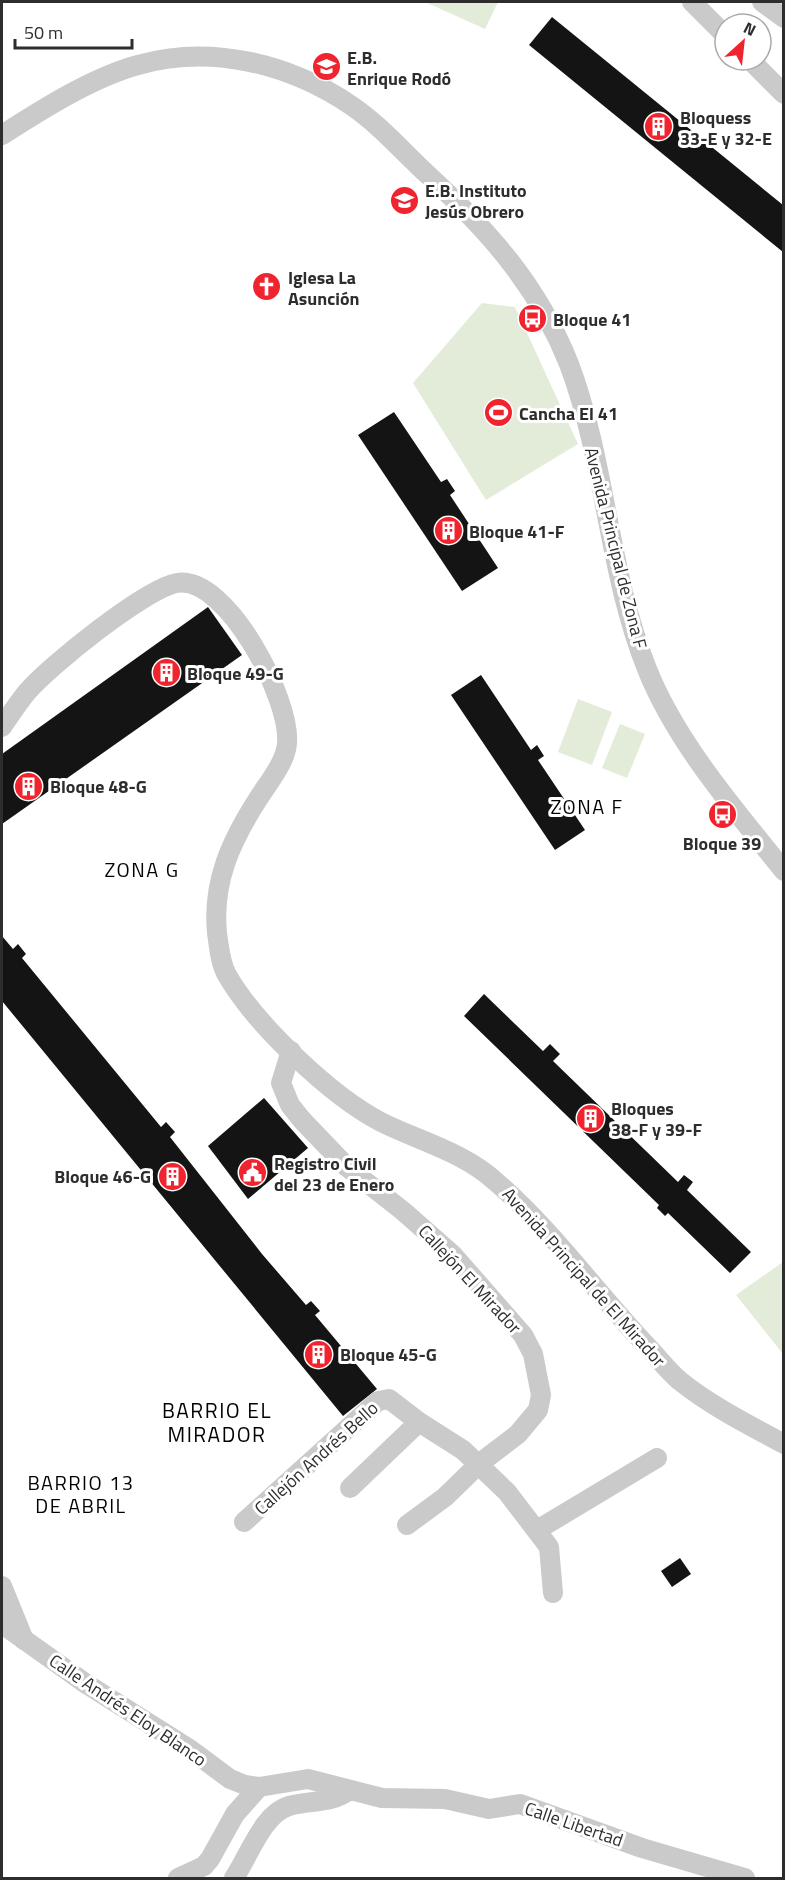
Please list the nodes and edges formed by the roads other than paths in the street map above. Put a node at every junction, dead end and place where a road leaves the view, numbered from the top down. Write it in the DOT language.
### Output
graph roads {
  1 [pos="692,2"];
  2 [pos="762,2"];
  3 [pos="782,13"];
  4 [pos="713,23"];
  5 [pos="762,72"];
  6 [pos="783,94"];
  7 [pos="2,135"];
  8 [pos="2,726"];
  9 [pos="783,871"];
  10 [pos="291,1051"];
  11 [pos="419,1422"];
  12 [pos="783,1444"];
  13 [pos="657,1458"];
  14 [pos="480,1463"];
  15 [pos="350,1488"];
  16 [pos="244,1522"];
  17 [pos="407,1525"];
  18 [pos="537,1530"];
  19 [pos="2,1586"];
  20 [pos="553,1593"];
  21 [pos="2,1624"];
  22 [pos="24,1640"];
  23 [pos="260,1787"];
  24 [pos="350,1790"];
  25 [pos="178,1878"];
  26 [pos="234,1878"];
  27 [pos="745,1878"];
  1 -- 4 [label="street"];
  2 -- 3 [label="street"];
  5 -- 6 [label="street"];
  7 -- 9 [label="street, Avenida Principal de Zona F"];
  8 -- 10 [label="street, Avenida Principal de El Mirador"];
  10 -- 12 [label="street, Avenida Principal de El Mirador"];
  10 -- 14 [label="street, Callejón El Mirador"];
  11 -- 14 [label="street"];
  11 -- 15 [label="street"];
  11 -- 16 [label="street, Callejón Andrés Bello"];
  13 -- 18 [label="street"];
  14 -- 17 [label="street, Callejón El Mirador"];
  14 -- 18 [label="street"];
  18 -- 20 [label="street"];
  19 -- 22 [label="street"];
  21 -- 22 [label="street, Calle Andrés Eloy Blanco"];
  22 -- 23 [label="street, Calle Andrés Eloy Blanco"];
  23 -- 24 [label="street, Calle Libertad"];
  23 -- 25 [label="street"];
  24 -- 26 [label="street"];
  24 -- 27 [label="street, Calle Libertad"];
}
